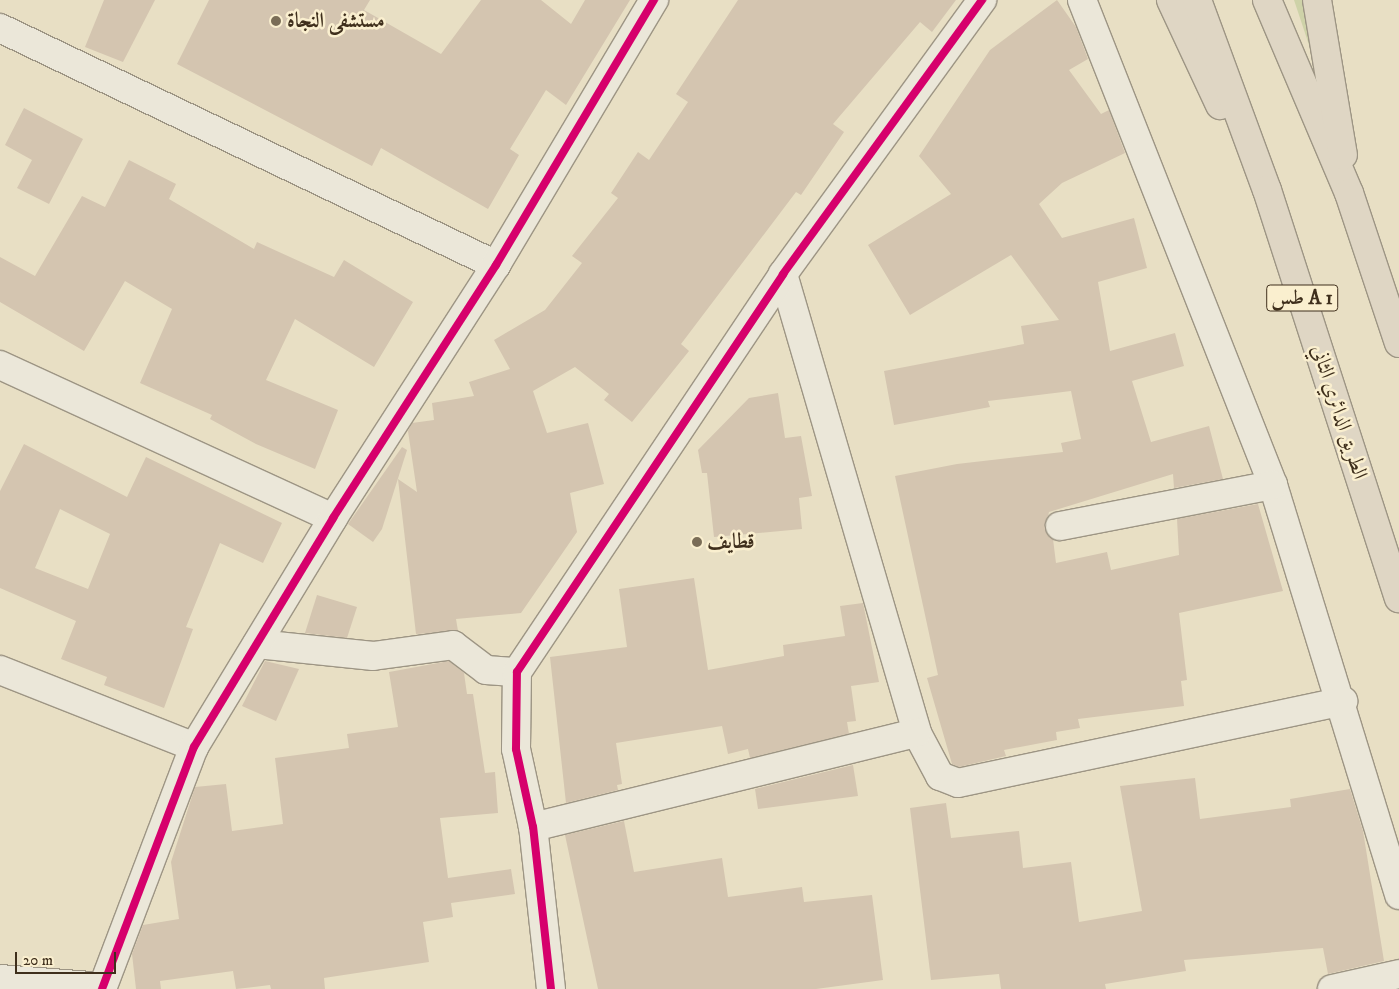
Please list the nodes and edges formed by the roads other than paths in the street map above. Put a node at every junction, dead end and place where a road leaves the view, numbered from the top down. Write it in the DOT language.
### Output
graph roads {
  1 [pos="654,0"];
  2 [pos="982,0"];
  3 [pos="1082,0"];
  4 [pos="1171,0"];
  5 [pos="1197,0"];
  6 [pos="1267,0"];
  7 [pos="1317,0"];
  8 [pos="0,28"];
  9 [pos="1267,190"];
  10 [pos="1349,193"];
  11 [pos="496,265"];
  12 [pos="783,274"];
  13 [pos="1399,343"];
  14 [pos="0,365"];
  15 [pos="1273,485"];
  16 [pos="333,518"];
  17 [pos="1060,526"];
  18 [pos="1399,598"];
  19 [pos="257,644"];
  20 [pos="0,670"];
  21 [pos="516,672"];
  22 [pos="1343,702"];
  23 [pos="918,733"];
  24 [pos="194,747"];
  25 [pos="533,826"];
  26 [pos="1399,895"];
  27 [pos="1399,974"];
  28 [pos="0,979"];
  29 [pos="102,988"];
  30 [pos="551,989"];
  31 [pos="1332,989"];
  1 -- 11 [label="street"];
  2 -- 12 [label="street"];
  3 -- 15 [label="street"];
  4 -- 9 [label="highway"];
  5 -- 9 [label="highway, الطريق الدائري الثاني / طس A 1"];
  6 -- 10 [label="highway"];
  7 -- 10 [label="highway"];
  8 -- 11 [label="street"];
  9 -- 18 [label="highway, الطريق الدائري الثاني / طس A 1"];
  10 -- 13 [label="highway"];
  11 -- 16 [label="street"];
  12 -- 21 [label="street"];
  12 -- 23 [label="street"];
  14 -- 16 [label="street"];
  15 -- 17 [label="street"];
  15 -- 22 [label="street"];
  16 -- 19 [label="street"];
  19 -- 21 [label="street"];
  19 -- 24 [label="street"];
  20 -- 24 [label="street"];
  21 -- 25 [label="street"];
  22 -- 23 [label="street"];
  22 -- 26 [label="street"];
  23 -- 25 [label="street"];
  24 -- 29 [label="street"];
  25 -- 30 [label="street"];
  27 -- 31 [label="street"];
  28 -- 29 [label="street"];
}
